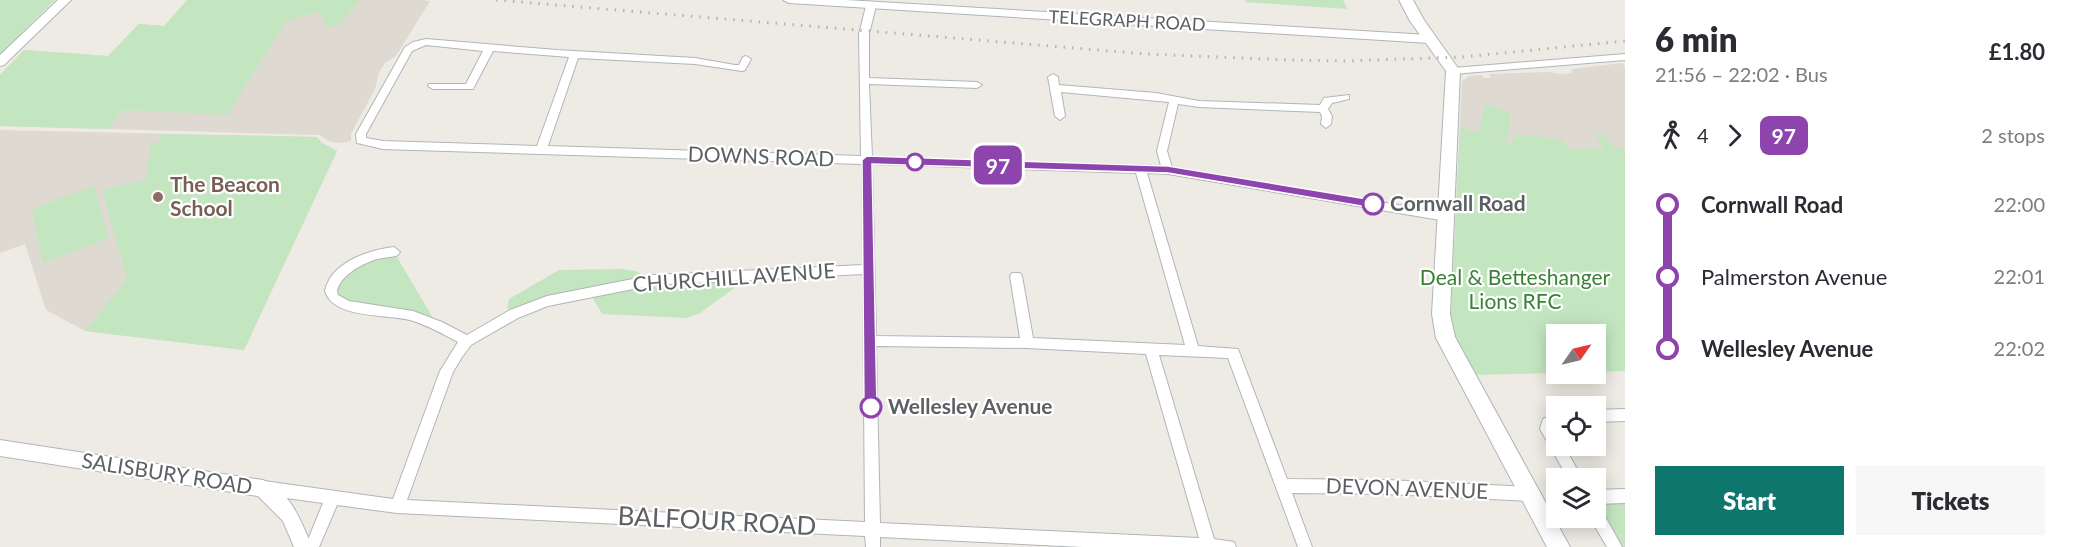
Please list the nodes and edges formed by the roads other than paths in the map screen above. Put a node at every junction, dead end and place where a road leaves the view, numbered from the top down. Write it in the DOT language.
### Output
graph roads {
  1 [pos="65,0"];
  2 [pos="789,0"];
  3 [pos="1406,0"];
  4 [pos="916,5"];
  5 [pos="871,6"];
  6 [pos="1429,39"];
  7 [pos="489,49"];
  8 [pos="574,56"];
  9 [pos="1625,57"];
  10 [pos="746,59"];
  11 [pos="0,62"];
  12 [pos="1453,71"];
  13 [pos="864,81"];
  14 [pos="977,85"];
  15 [pos="433,86"];
  16 [pos="1345,97"];
  17 [pos="1174,100"];
  18 [pos="1323,109"];
  19 [pos="1060,116"];
  20 [pos="1326,124"];
  21 [pos="541,150"];
  22 [pos="867,160"];
  23 [pos="1141,170"];
  24 [pos="1168,170"];
  25 [pos="1446,217"];
  26 [pos="394,252"];
  27 [pos="868,269"];
  28 [pos="1016,276"];
  29 [pos="467,341"];
  30 [pos="869,341"];
  31 [pos="1027,343"];
  32 [pos="1151,348"];
  33 [pos="1193,351"];
  34 [pos="1625,415"];
  35 [pos="1606,416"];
  36 [pos="0,448"];
  37 [pos="1284,486"];
  38 [pos="263,488"];
  39 [pos="1531,494"];
  40 [pos="1625,496"];
  41 [pos="1606,497"];
  42 [pos="332,498"];
  43 [pos="397,506"];
  44 [pos="874,528"];
  45 [pos="1604,528"];
  46 [pos="1208,545"];
  47 [pos="303,547"];
  48 [pos="312,547"];
  49 [pos="873,547"];
  50 [pos="1229,547"];
  51 [pos="1305,547"];
  52 [pos="1559,547"];
  53 [pos="1615,547"];
  1 -- 11 [label="street"];
  2 -- 5 [label="street, TELEGRAPH ROAD"];
  3 -- 6 [label="main road"];
  4 -- 5 [label="street, TELEGRAPH ROAD"];
  4 -- 6 [label="street, TELEGRAPH ROAD"];
  5 -- 13 [label="street"];
  6 -- 12 [label="main road"];
  7 -- 8 [label="street"];
  7 -- 15 [label="street"];
  7 -- 21 [label="street, DOWNS ROAD"];
  8 -- 10 [label="street"];
  8 -- 21 [label="street"];
  9 -- 12 [label="street"];
  12 -- 25 [label="main road"];
  13 -- 14 [label="street"];
  13 -- 22 [label="street"];
  16 -- 18 [label="street"];
  17 -- 18 [label="street"];
  17 -- 19 [label="street"];
  17 -- 24 [label="street"];
  18 -- 20 [label="street"];
  21 -- 22 [label="street, DOWNS ROAD"];
  22 -- 23 [label="street, DOWNS ROAD"];
  22 -- 27 [label="street"];
  23 -- 24 [label="street, DOWNS ROAD"];
  23 -- 33 [label="street"];
  24 -- 25 [label="street, DOWNS ROAD"];
  25 -- 39 [label="main road"];
  26 -- 29 [label="street"];
  27 -- 29 [label="street, CHURCHILL AVENUE"];
  27 -- 30 [label="street"];
  28 -- 31 [label="street"];
  29 -- 43 [label="street, CHURCHILL AVENUE"];
  30 -- 31 [label="street"];
  30 -- 44 [label="street"];
  31 -- 32 [label="street"];
  32 -- 33 [label="street"];
  32 -- 46 [label="street"];
  33 -- 37 [label="street"];
  34 -- 35 [label="street"];
  36 -- 38 [label="street, SALISBURY ROAD"];
  37 -- 39 [label="street, DEVON AVENUE"];
  37 -- 51 [label="street"];
  38 -- 42 [label="street, BALFOUR ROAD"];
  38 -- 47 [label="street, SALISBURY ROAD"];
  39 -- 52 [label="main road"];
  40 -- 41 [label="street"];
  42 -- 43 [label="street, BALFOUR ROAD"];
  42 -- 48 [label="street"];
  43 -- 44 [label="street, BALFOUR ROAD"];
  44 -- 46 [label="street, BALFOUR ROAD"];
  44 -- 49 [label="street"];
  45 -- 53 [label="street"];
  46 -- 50 [label="street, BALFOUR ROAD"];
}
